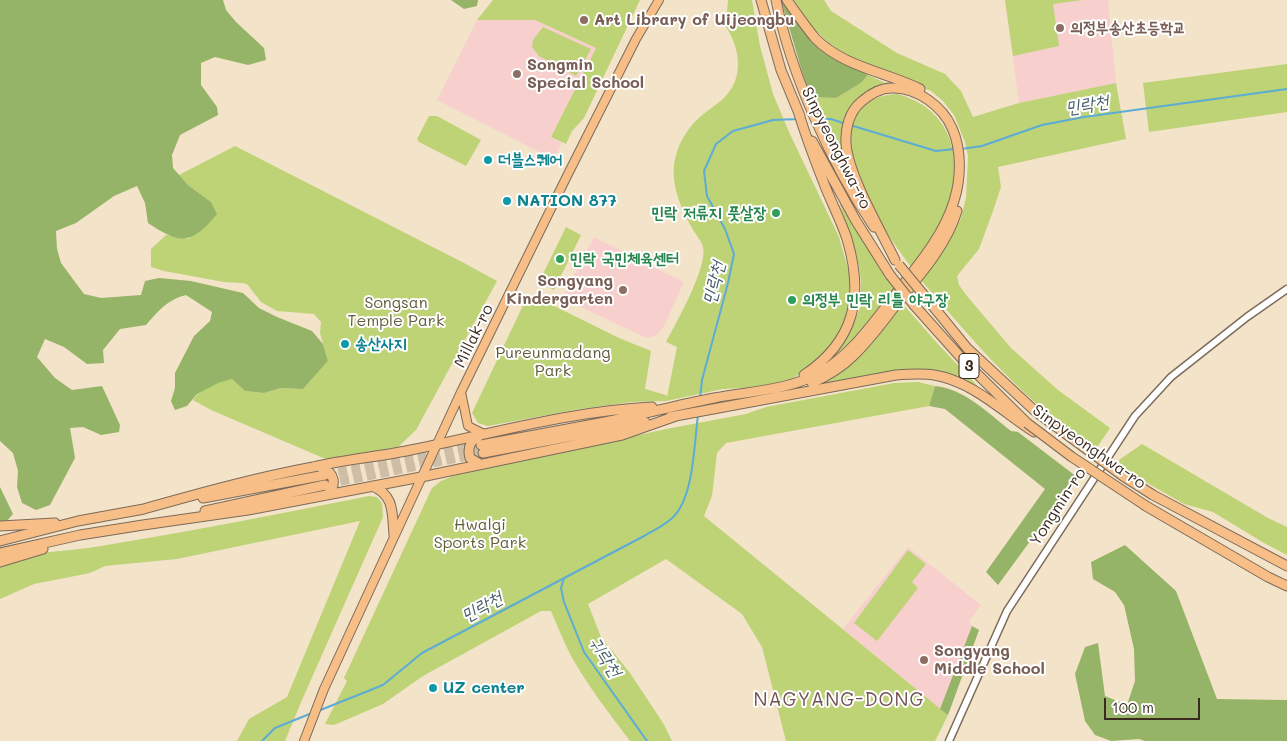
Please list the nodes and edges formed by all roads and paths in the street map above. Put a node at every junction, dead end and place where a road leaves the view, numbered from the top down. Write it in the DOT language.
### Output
graph roads {
  1 [pos="659,0"];
  2 [pos="761,0"];
  3 [pos="776,0"];
  4 [pos="787,0"];
  5 [pos="955,127"];
  6 [pos="813,151"];
  7 [pos="897,262"];
  8 [pos="1287,289"];
  9 [pos="461,392"];
  10 [pos="762,395"];
  11 [pos="677,406"];
  12 [pos="676,416"];
  13 [pos="1026,425"];
  14 [pos="484,434"];
  15 [pos="437,444"];
  16 [pos="480,464"];
  17 [pos="314,466"];
  18 [pos="421,477"];
  19 [pos="372,486"];
  20 [pos="327,495"];
  21 [pos="140,510"];
  22 [pos="78,522"];
  23 [pos="143,524"];
  24 [pos="0,526"];
  25 [pos="80,535"];
  26 [pos="394,535"];
  27 [pos="0,541"];
  28 [pos="0,553"];
  29 [pos="0,562"];
  30 [pos="1287,566"];
  31 [pos="1287,586"];
  32 [pos="304,741"];
  33 [pos="949,741"];
  1 -- 9 [label="main road, Millak-ro"];
  2 -- 6 [label="highway, Sinpyeonghwa-ro"];
  3 -- 7 [label="highway, Sinpyeonghwa-ro / 3"];
  4 -- 5 [label="highway"];
  5 -- 7 [label="highway"];
  5 -- 10 [label="highway"];
  6 -- 10 [label="highway"];
  6 -- 13 [label="highway, Sinpyeonghwa-ro / 3, bridge"];
  7 -- 30 [label="highway, Sinpyeonghwa-ro / 3, bridge"];
  8 -- 33 [label="street, Yongmin-ro"];
  9 -- 14 [label="main road"];
  9 -- 15 [label="main road, Millak-ro"];
  10 -- 11 [label="highway"];
  10 -- 12 [label="highway"];
  10 -- 13 [label="highway"];
  11 -- 12 [label="highway"];
  11 -- 14 [label="highway"];
  12 -- 16 [label="highway"];
  13 -- 31 [label="highway, Sinpyeonghwa-ro / 3, bridge"];
  14 -- 15 [label="highway"];
  14 -- 16 [label="highway"];
  15 -- 17 [label="highway"];
  15 -- 18 [label="main road, Millak-ro"];
  16 -- 18 [label="highway"];
  17 -- 20 [label="highway"];
  17 -- 21 [label="highway"];
  18 -- 19 [label="highway"];
  18 -- 26 [label="main road, Millak-ro"];
  19 -- 20 [label="highway"];
  19 -- 26 [label="highway"];
  20 -- 23 [label="highway"];
  21 -- 22 [label="highway"];
  21 -- 23 [label="highway"];
  22 -- 24 [label="highway"];
  22 -- 27 [label="highway"];
  23 -- 25 [label="highway"];
  25 -- 28 [label="highway"];
  25 -- 29 [label="highway"];
  26 -- 32 [label="main road, Millak-ro"];
}
